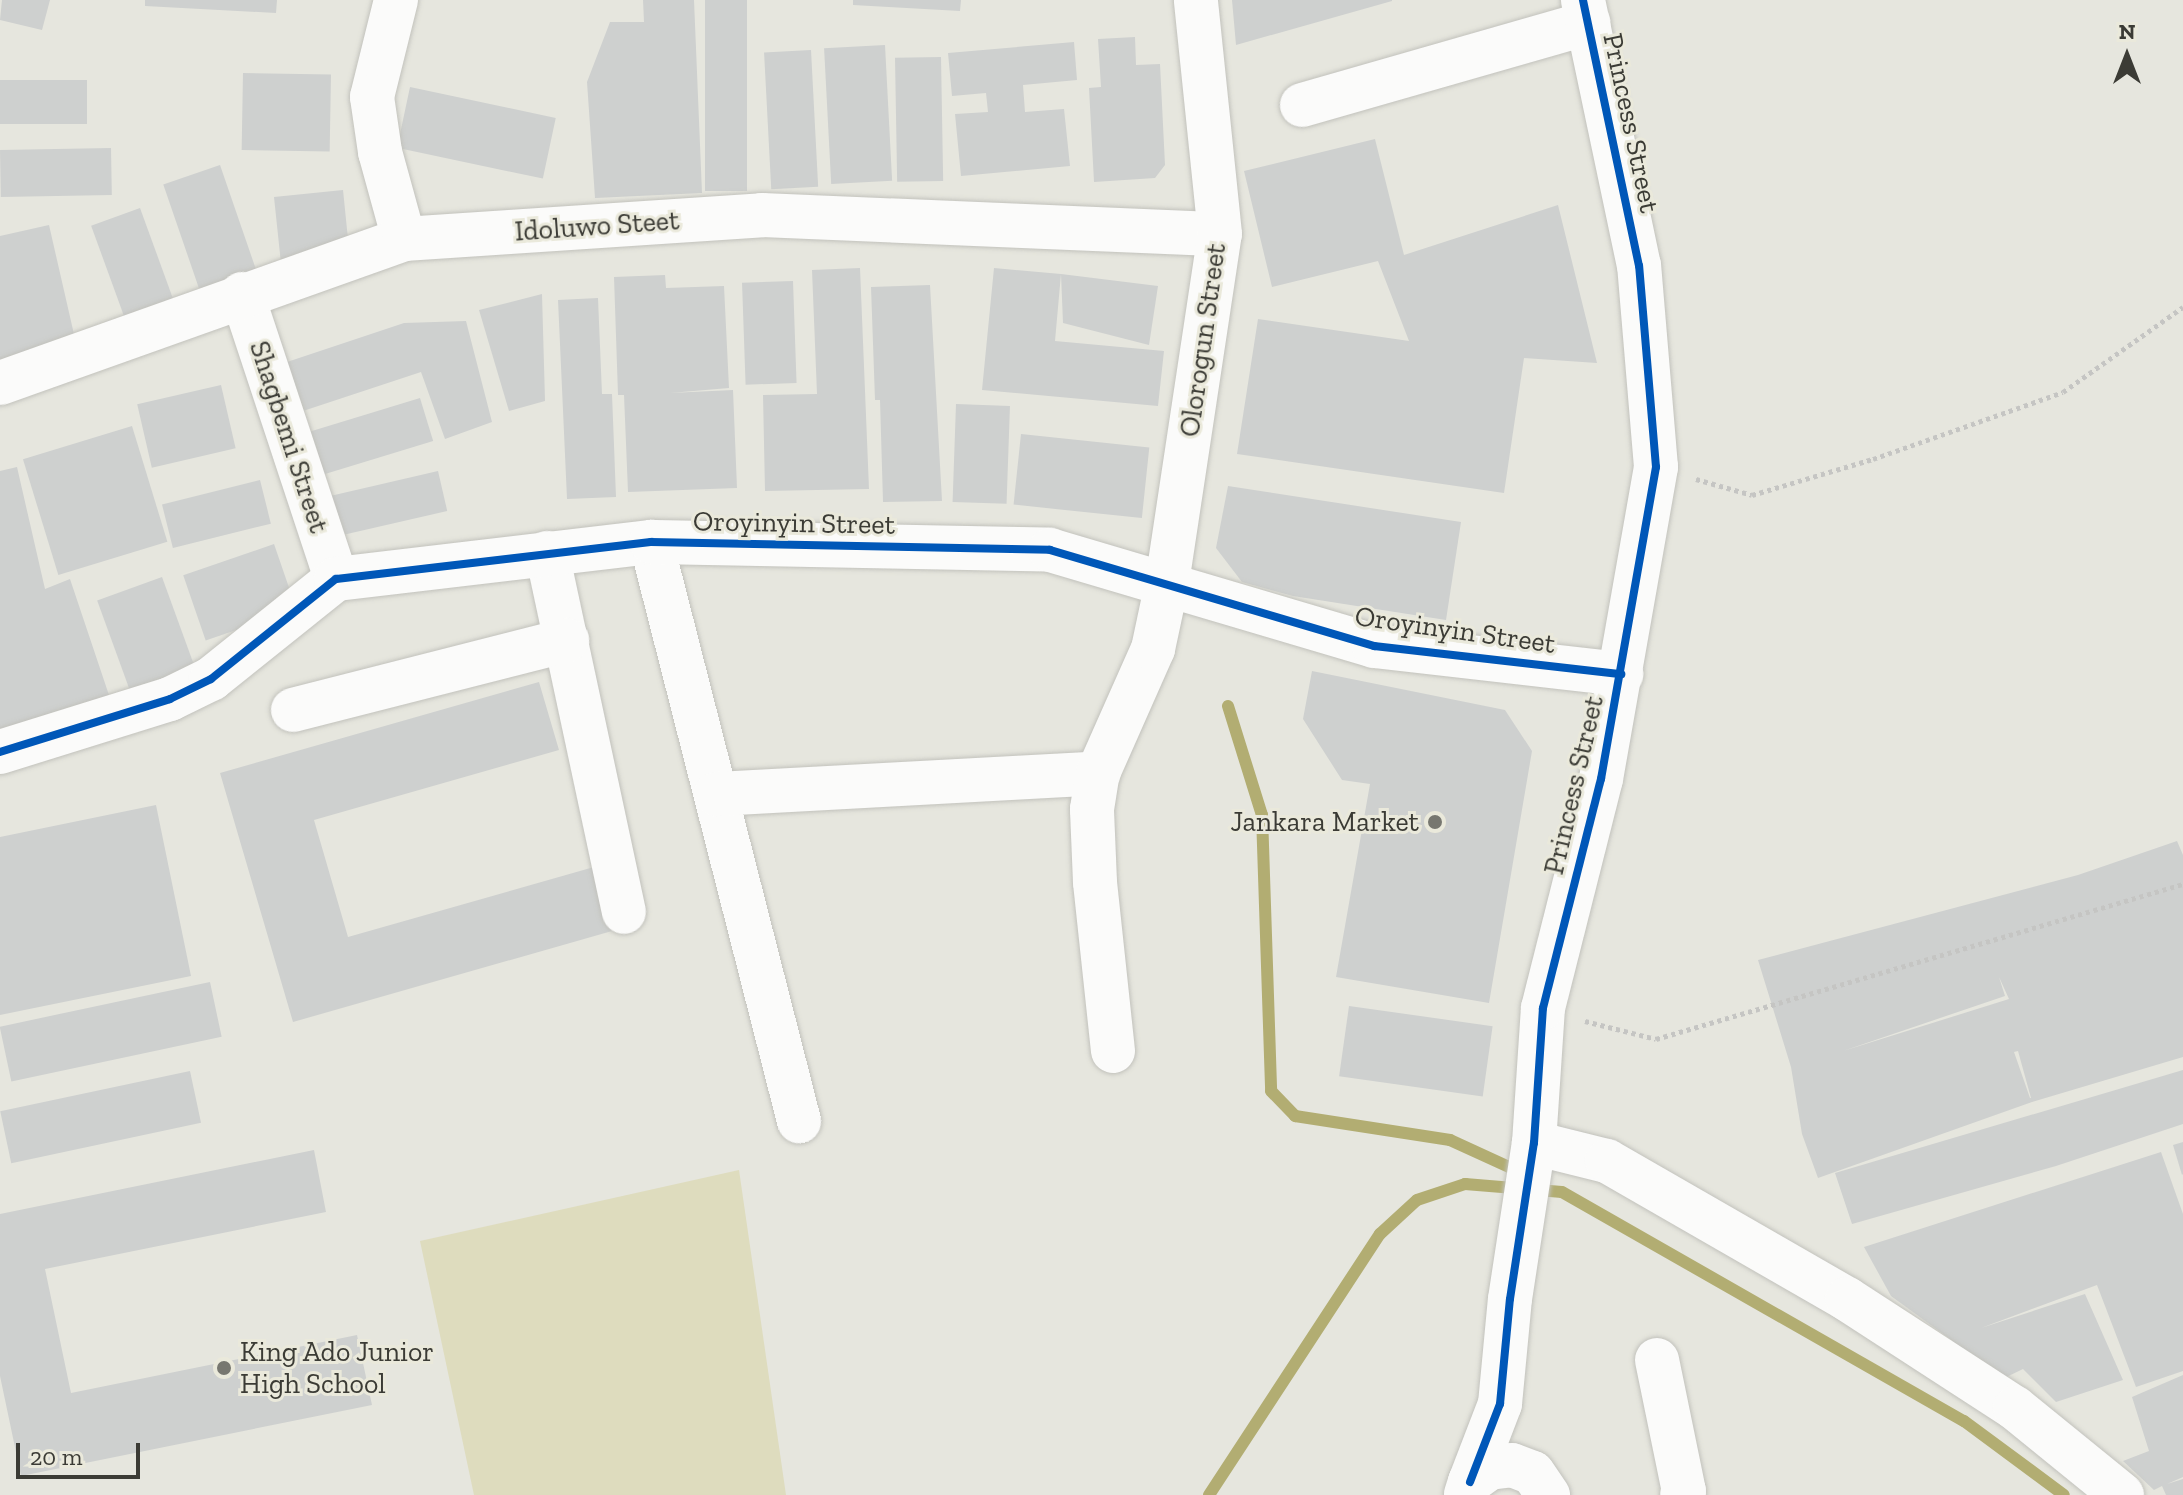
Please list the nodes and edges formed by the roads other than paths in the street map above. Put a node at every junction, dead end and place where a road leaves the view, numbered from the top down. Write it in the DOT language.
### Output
graph roads {
  1 [pos="396,0"];
  2 [pos="1196,0"];
  3 [pos="1585,12"];
  4 [pos="1302,105"];
  5 [pos="1220,234"];
  6 [pos="404,239"];
  7 [pos="242,294"];
  8 [pos="0,383"];
  9 [pos="651,542"];
  10 [pos="547,553"];
  11 [pos="336,579"];
  12 [pos="1167,583"];
  13 [pos="567,640"];
  14 [pos="1621,674"];
  15 [pos="293,710"];
  16 [pos="0,752"];
  17 [pos="1098,773"];
  18 [pos="716,794"];
  19 [pos="624,912"];
  20 [pos="1113,1051"];
  21 [pos="799,1121"];
  22 [pos="1534,1143"];
  23 [pos="1657,1360"];
  24 [pos="1500,1404"];
  25 [pos="1540,1484"];
  26 [pos="1468,1488"];
  27 [pos="1682,1495"];
  28 [pos="2122,1495"];
  1 -- 6 [label="street"];
  2 -- 5 [label="street, Olorogun Street"];
  3 -- 4 [label="street"];
  3 -- 14 [label="street, Princess Street"];
  5 -- 6 [label="street, Idoluwo Steet"];
  5 -- 12 [label="street, Olorogun Street"];
  6 -- 7 [label="street, Idoluwo Steet"];
  7 -- 8 [label="street, Idoluwo Steet"];
  7 -- 11 [label="street, Shagbemi Street"];
  9 -- 10 [label="street, Oroyinyin Street"];
  9 -- 12 [label="street, Oroyinyin Street"];
  9 -- 18 [label="street"];
  10 -- 11 [label="street, Oroyinyin Street"];
  10 -- 13 [label="street"];
  11 -- 16 [label="street"];
  12 -- 14 [label="street, Oroyinyin Street"];
  12 -- 17 [label="street, Olorogun Street"];
  13 -- 15 [label="street"];
  13 -- 19 [label="street"];
  14 -- 22 [label="street, Princess Street"];
  17 -- 18 [label="street"];
  17 -- 20 [label="street, Olorogun Street"];
  18 -- 21 [label="street"];
  22 -- 24 [label="street, Princess Street"];
  22 -- 28 [label="street"];
  23 -- 27 [label="street"];
  24 -- 25 [label="street"];
  24 -- 26 [label="street, Princess Street"];
  25 -- 26 [label="street"];
}
